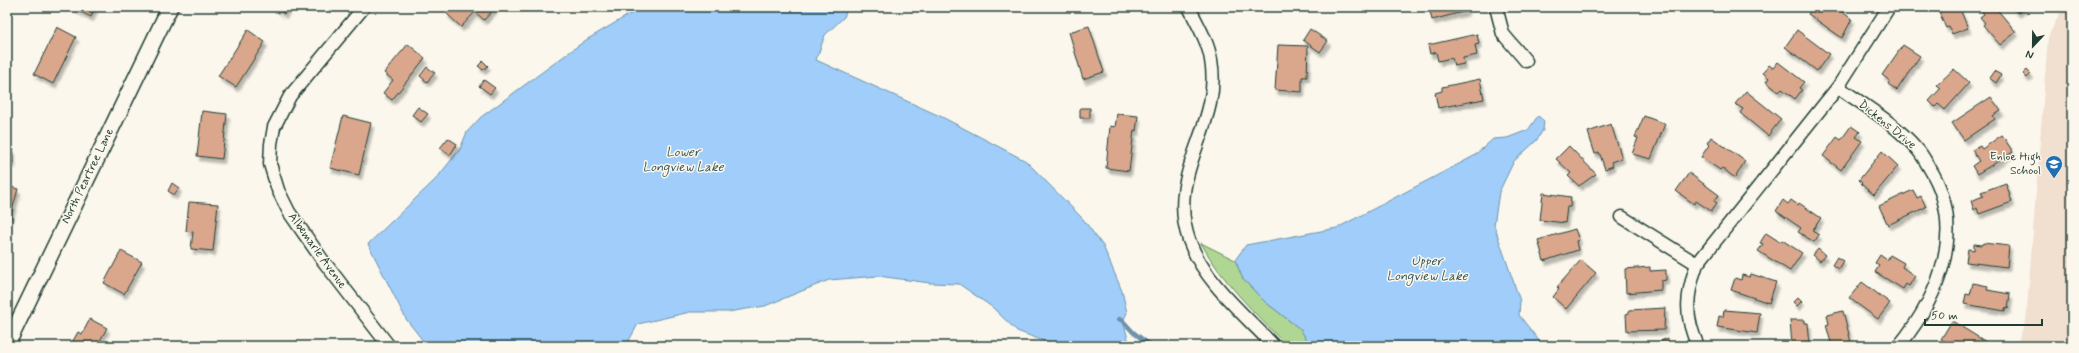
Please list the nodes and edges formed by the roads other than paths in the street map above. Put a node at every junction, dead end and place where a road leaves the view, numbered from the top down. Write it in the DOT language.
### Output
graph roads {
  1 [pos="170,7"];
  2 [pos="364,7"];
  3 [pos="1188,7"];
  4 [pos="1496,7"];
  5 [pos="1889,7"];
  6 [pos="1526,61"];
  7 [pos="1838,87"];
  8 [pos="1622,216"];
  9 [pos="1697,264"];
  10 [pos="7,345"];
  11 [pos="390,346"];
  12 [pos="1274,346"];
  13 [pos="1698,346"];
  14 [pos="1899,346"];
  1 -- 10 [label="street, North Peartree Lane"];
  2 -- 11 [label="street, Albemarle Avenue"];
  3 -- 12 [label="street"];
  4 -- 6 [label="street"];
  5 -- 7 [label="street"];
  7 -- 9 [label="street"];
  7 -- 14 [label="street, Dickens Drive"];
  8 -- 9 [label="street"];
  9 -- 13 [label="street"];
}
